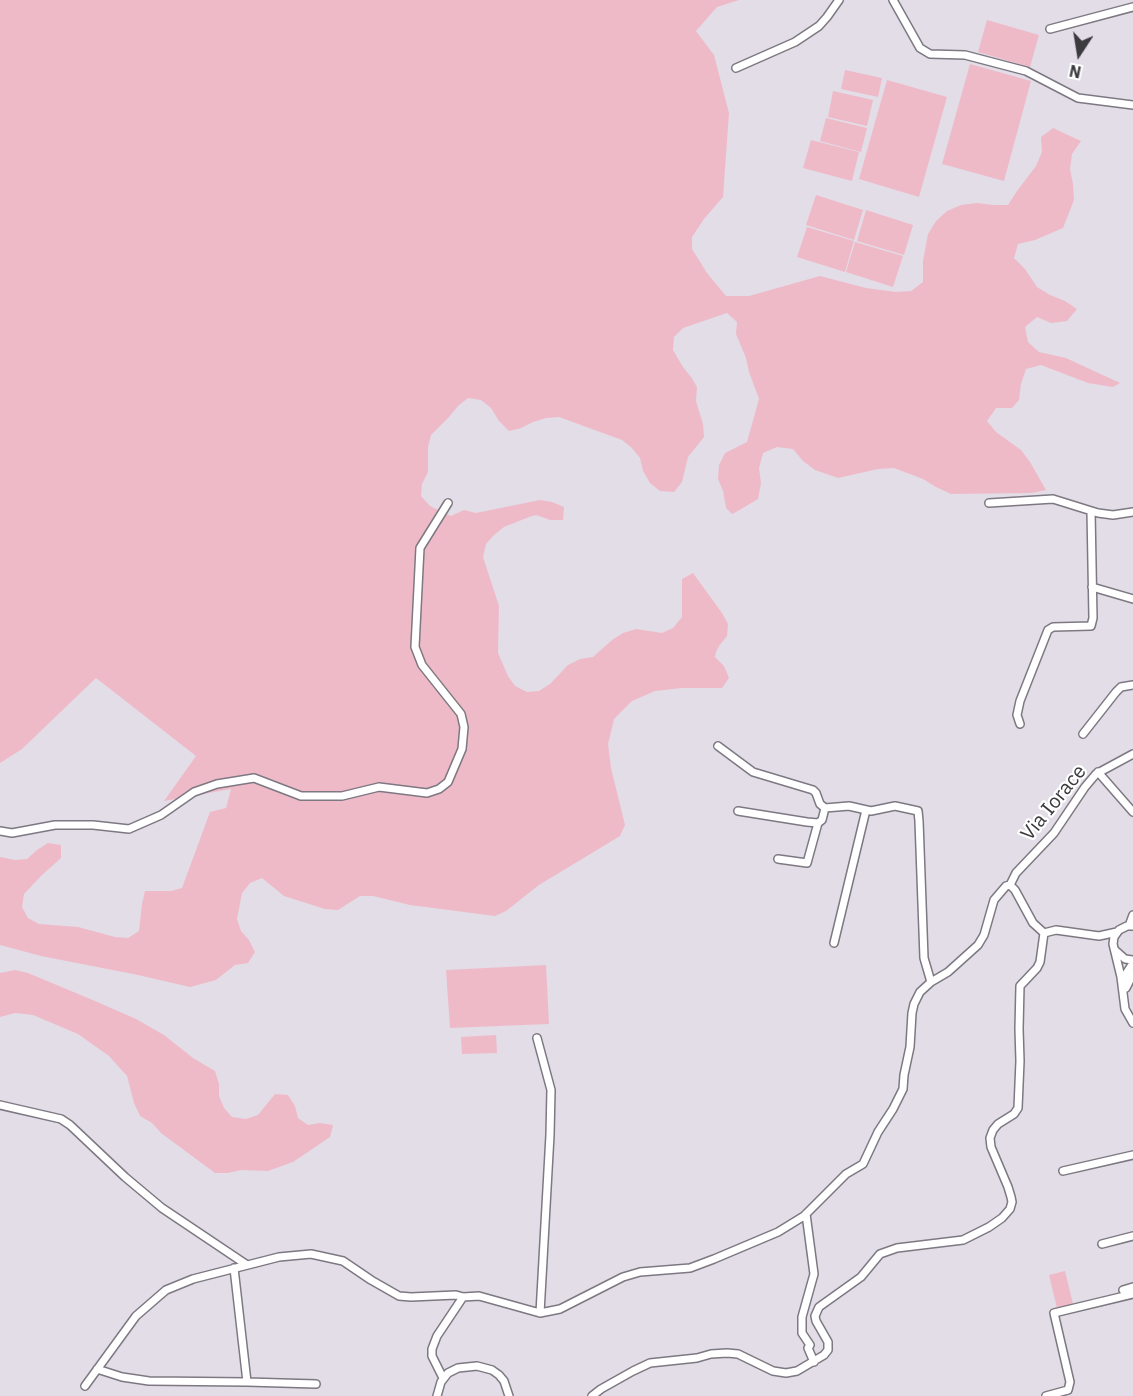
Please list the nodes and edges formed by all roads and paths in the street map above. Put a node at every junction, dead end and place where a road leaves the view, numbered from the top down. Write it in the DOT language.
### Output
graph roads {
  1 [pos="839,0"];
  2 [pos="893,0"];
  3 [pos="1133,7"];
  4 [pos="1050,29"];
  5 [pos="736,68"];
  6 [pos="1133,105"];
  7 [pos="448,503"];
  8 [pos="990,503"];
  9 [pos="1091,511"];
  10 [pos="1133,512"];
  11 [pos="1092,587"];
  12 [pos="1133,599"];
  13 [pos="1133,685"];
  14 [pos="1020,724"];
  15 [pos="1083,734"];
  16 [pos="718,746"];
  17 [pos="1133,754"];
  18 [pos="1098,772"];
  19 [pos="825,808"];
  20 [pos="866,810"];
  21 [pos="738,811"];
  22 [pos="1133,812"];
  23 [pos="818,823"];
  24 [pos="0,831"];
  25 [pos="778,859"];
  26 [pos="1010,885"];
  27 [pos="1133,915"];
  28 [pos="1131,926"];
  29 [pos="1117,932"];
  30 [pos="1044,933"];
  31 [pos="1099,936"];
  32 [pos="834,943"];
  33 [pos="1115,949"];
  34 [pos="1133,961"];
  35 [pos="1133,974"];
  36 [pos="931,982"];
  37 [pos="1123,992"];
  38 [pos="1133,1023"];
  39 [pos="537,1038"];
  40 [pos="0,1105"];
  41 [pos="1133,1155"];
  42 [pos="1063,1171"];
  43 [pos="806,1214"];
  44 [pos="1133,1236"];
  45 [pos="1102,1244"];
  46 [pos="247,1265"];
  47 [pos="234,1268"];
  48 [pos="1133,1287"];
  49 [pos="1123,1290"];
  50 [pos="1133,1294"];
  51 [pos="463,1298"];
  52 [pos="540,1313"];
  53 [pos="813,1362"];
  54 [pos="97,1369"];
  55 [pos="443,1378"];
  56 [pos="247,1382"];
  57 [pos="316,1384"];
  58 [pos="85,1386"];
  59 [pos="437,1396"];
  60 [pos="509,1396"];
  61 [pos="592,1396"];
  62 [pos="1046,1396"];
  1 -- 5 [label="street"];
  2 -- 6 [label="street"];
  3 -- 4 [label="street"];
  7 -- 24 [label="street"];
  8 -- 9 [label="street"];
  9 -- 10 [label="street"];
  9 -- 11 [label="street"];
  11 -- 12 [label="street"];
  11 -- 14 [label="street"];
  13 -- 15 [label="street"];
  16 -- 19 [label="street"];
  17 -- 18 [label="street, Via Iorace"];
  18 -- 22 [label="street"];
  18 -- 26 [label="street, Via Iorace"];
  19 -- 20 [label="street"];
  19 -- 23 [label="street"];
  20 -- 32 [label="street"];
  20 -- 36 [label="street"];
  21 -- 23 [label="street"];
  23 -- 25 [label="street"];
  26 -- 30 [label="street"];
  26 -- 36 [label="street, Via Iorace"];
  27 -- 28 [label="street"];
  28 -- 29 [label="street"];
  29 -- 31 [label="street"];
  29 -- 33 [label="street"];
  30 -- 31 [label="street"];
  30 -- 53 [label="street"];
  31 -- 33 [label="street"];
  33 -- 34 [label="street"];
  33 -- 37 [label="street"];
  34 -- 37 [label="street"];
  35 -- 37 [label="street"];
  36 -- 43 [label="street, Via Iorace"];
  37 -- 38 [label="street"];
  39 -- 52 [label="street"];
  40 -- 46 [label="street"];
  41 -- 42 [label="street"];
  43 -- 52 [label="street, Via Iorace"];
  43 -- 53 [label="street"];
  44 -- 45 [label="street"];
  46 -- 47 [label="street"];
  46 -- 51 [label="street"];
  47 -- 54 [label="street"];
  47 -- 56 [label="street"];
  48 -- 49 [label="street"];
  50 -- 62 [label="street"];
  51 -- 52 [label="street"];
  51 -- 55 [label="street"];
  53 -- 61 [label="street"];
  54 -- 56 [label="street"];
  54 -- 58 [label="street"];
  55 -- 59 [label="street"];
  55 -- 60 [label="street"];
  56 -- 57 [label="street"];
}
